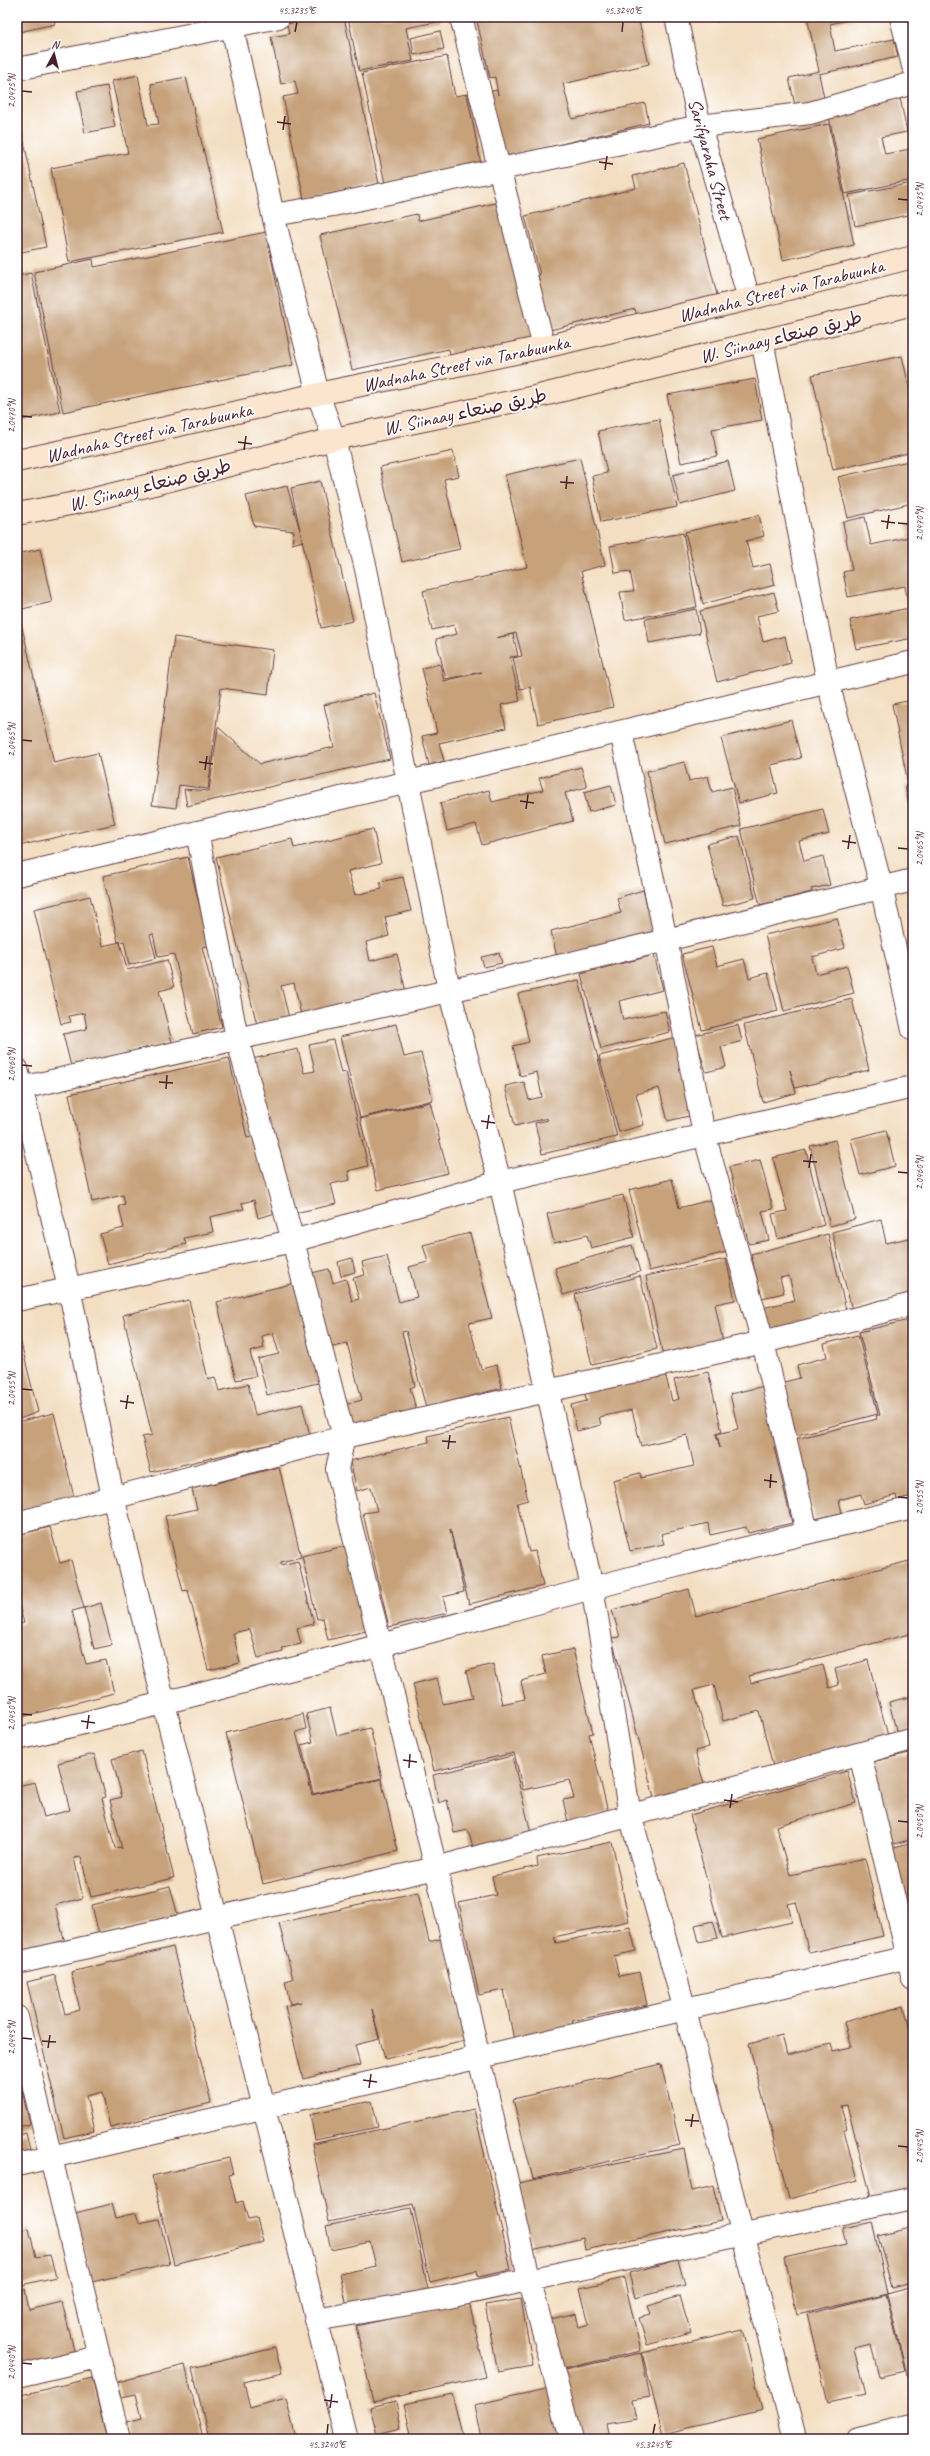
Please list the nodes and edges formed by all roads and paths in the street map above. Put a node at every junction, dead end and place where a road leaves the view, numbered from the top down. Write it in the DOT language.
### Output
graph roads {
  1 [pos="279,17"];
  2 [pos="461,17"];
  3 [pos="676,17"];
  4 [pos="901,17"];
  5 [pos="231,22"];
  6 [pos="913,66"];
  7 [pos="17,69"];
  8 [pos="913,83"];
  9 [pos="700,126"];
  10 [pos="500,169"];
  11 [pos="273,215"];
  12 [pos="913,257"];
  13 [pos="749,299"];
  14 [pos="913,304"];
  15 [pos="762,340"];
  16 [pos="544,347"];
  17 [pos="318,394"];
  18 [pos="334,439"];
  19 [pos="17,461"];
  20 [pos="17,514"];
  21 [pos="913,662"];
  22 [pos="828,682"];
  23 [pos="621,732"];
  24 [pos="407,782"];
  25 [pos="197,832"];
  26 [pos="17,875"];
  27 [pos="913,880"];
  28 [pos="881,886"];
  29 [pos="666,939"];
  30 [pos="449,990"];
  31 [pos="913,1030"];
  32 [pos="237,1038"];
  33 [pos="18,1082"];
  34 [pos="913,1087"];
  35 [pos="704,1134"];
  36 [pos="500,1182"];
  37 [pos="293,1241"];
  38 [pos="69,1288"];
  39 [pos="17,1300"];
  40 [pos="913,1304"];
  41 [pos="763,1342"];
  42 [pos="548,1390"];
  43 [pos="344,1437"];
  44 [pos="113,1497"];
  45 [pos="913,1508"];
  46 [pos="17,1523"];
  47 [pos="807,1532"];
  48 [pos="592,1587"];
  49 [pos="382,1644"];
  50 [pos="163,1704"];
  51 [pos="17,1739"];
  52 [pos="913,1739"];
  53 [pos="860,1754"];
  54 [pos="630,1815"];
  55 [pos="436,1868"];
  56 [pos="218,1919"];
  57 [pos="910,1957"];
  58 [pos="17,1963"];
  59 [pos="913,1979"];
  60 [pos="685,2010"];
  61 [pos="17,2016"];
  62 [pos="480,2058"];
  63 [pos="264,2108"];
  64 [pos="51,2157"];
  65 [pos="17,2165"];
  66 [pos="913,2198"];
  67 [pos="743,2235"];
  68 [pos="529,2278"];
  69 [pos="316,2320"];
  70 [pos="98,2357"];
  71 [pos="17,2376"];
  72 [pos="913,2426"];
  73 [pos="119,2439"];
  74 [pos="346,2439"];
  75 [pos="571,2439"];
  76 [pos="795,2439"];
  77 [pos="858,2439"];
  1 -- 5 [label="street"];
  2 -- 10 [label="street"];
  3 -- 9 [label="street, Sarifyaraha Street"];
  4 -- 6 [label="street"];
  5 -- 7 [label="street"];
  5 -- 11 [label="street"];
  8 -- 9 [label="street"];
  9 -- 10 [label="street"];
  9 -- 13 [label="street, Sarifyaraha Street"];
  10 -- 11 [label="street"];
  10 -- 16 [label="street"];
  11 -- 17 [label="street"];
  12 -- 13 [label="main road, Wadnaha Street via Tarabuunka"];
  13 -- 16 [label="main road, Wadnaha Street via Tarabuunka"];
  14 -- 15 [label="main road, W. Siinaay طريق صنعاء"];
  15 -- 18 [label="main road, W. Siinaay طريق صنعاء"];
  15 -- 22 [label="street"];
  16 -- 17 [label="main road, Wadnaha Street via Tarabuunka"];
  17 -- 18 [label="street"];
  17 -- 19 [label="main road, Wadnaha Street via Tarabuunka"];
  18 -- 20 [label="main road, W. Siinaay طريق صنعاء"];
  18 -- 24 [label="street"];
  21 -- 22 [label="street"];
  22 -- 23 [label="street"];
  22 -- 28 [label="street"];
  23 -- 24 [label="street"];
  23 -- 29 [label="street"];
  24 -- 25 [label="street"];
  24 -- 30 [label="street"];
  25 -- 26 [label="street"];
  25 -- 32 [label="street"];
  27 -- 28 [label="street"];
  28 -- 29 [label="street"];
  28 -- 31 [label="street"];
  29 -- 30 [label="street"];
  29 -- 35 [label="street"];
  30 -- 32 [label="street"];
  30 -- 36 [label="street"];
  32 -- 33 [label="street"];
  32 -- 37 [label="street"];
  33 -- 38 [label="street"];
  34 -- 35 [label="street"];
  35 -- 36 [label="street"];
  35 -- 41 [label="street"];
  36 -- 37 [label="street"];
  36 -- 42 [label="street"];
  37 -- 38 [label="street"];
  37 -- 43 [label="street"];
  38 -- 39 [label="street"];
  38 -- 44 [label="street"];
  40 -- 41 [label="street"];
  41 -- 42 [label="street"];
  41 -- 47 [label="street"];
  42 -- 43 [label="street"];
  42 -- 48 [label="street"];
  43 -- 44 [label="street"];
  43 -- 49 [label="street"];
  44 -- 46 [label="street"];
  44 -- 50 [label="street"];
  45 -- 47 [label="street"];
  47 -- 48 [label="street"];
  48 -- 49 [label="street"];
  48 -- 54 [label="street"];
  49 -- 50 [label="street"];
  49 -- 55 [label="street"];
  50 -- 51 [label="street"];
  50 -- 56 [label="street"];
  52 -- 53 [label="street"];
  53 -- 54 [label="street"];
  53 -- 57 [label="street"];
  54 -- 55 [label="street"];
  54 -- 60 [label="street"];
  55 -- 56 [label="street"];
  55 -- 62 [label="street"];
  56 -- 58 [label="street"];
  56 -- 63 [label="street"];
  57 -- 59 [label="street"];
  57 -- 60 [label="street"];
  60 -- 62 [label="street"];
  60 -- 67 [label="street"];
  61 -- 64 [label="street"];
  62 -- 63 [label="street"];
  62 -- 68 [label="street"];
  63 -- 64 [label="street"];
  63 -- 69 [label="street"];
  64 -- 65 [label="street"];
  64 -- 70 [label="street"];
  66 -- 67 [label="street"];
  67 -- 68 [label="street"];
  67 -- 76 [label="street"];
  68 -- 69 [label="street"];
  68 -- 75 [label="street"];
  69 -- 74 [label="street"];
  70 -- 71 [label="street"];
  70 -- 73 [label="street"];
  72 -- 77 [label="street"];
}
